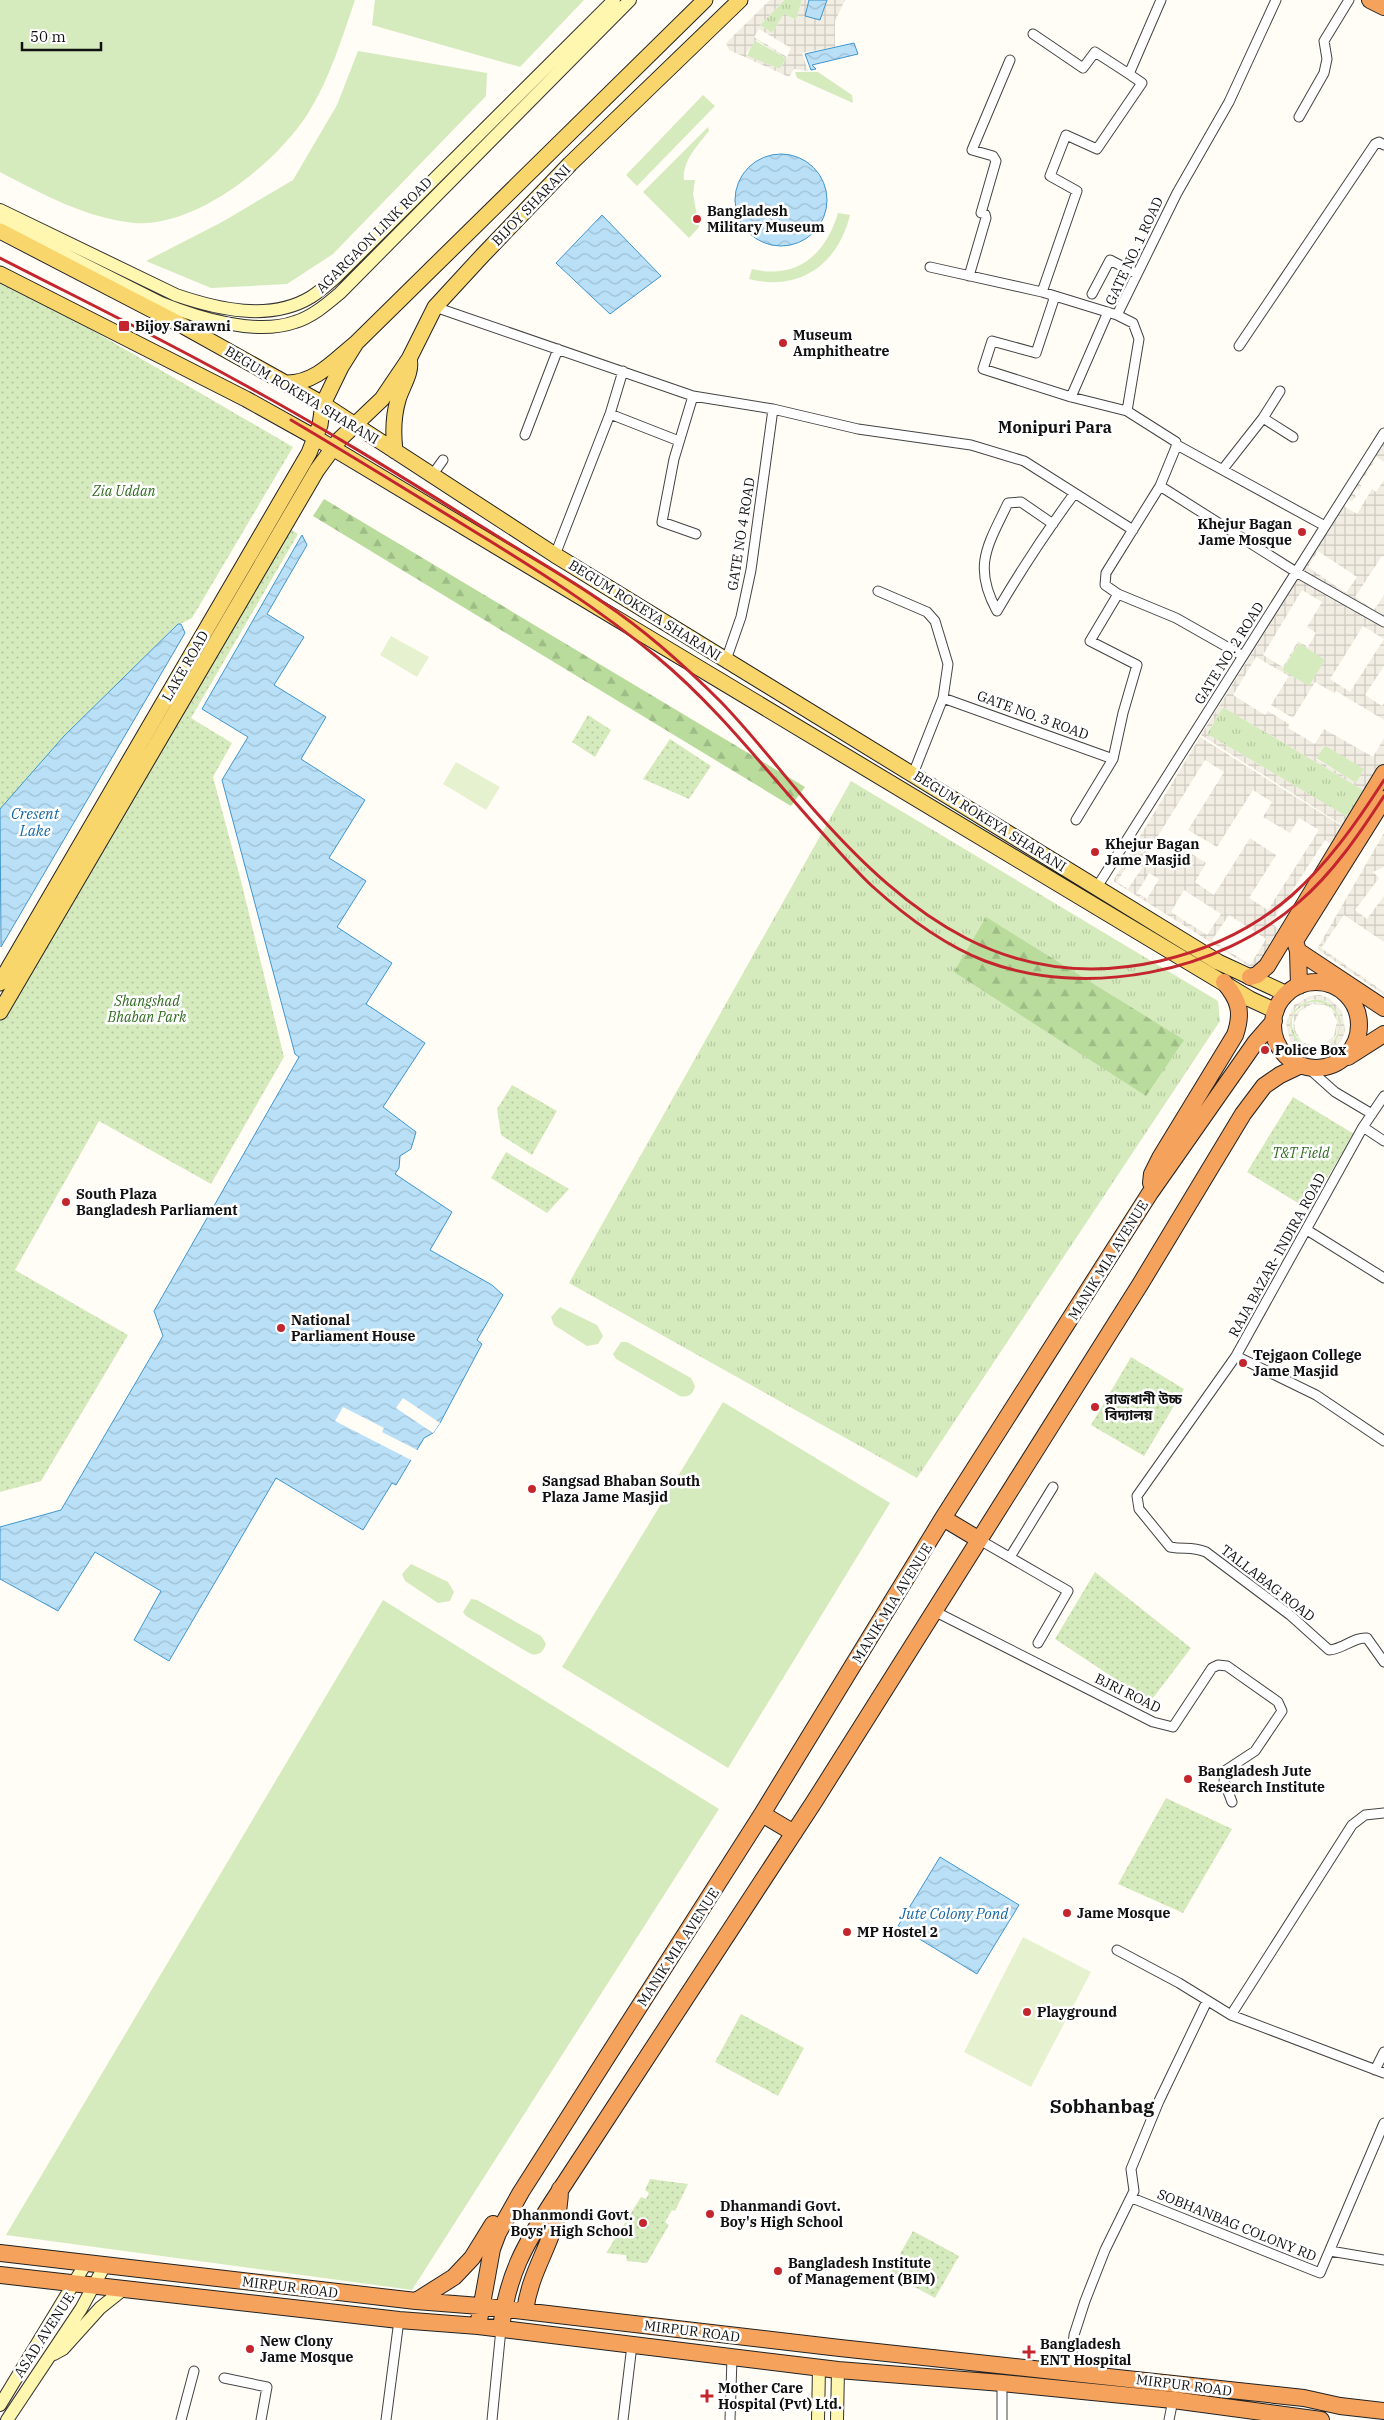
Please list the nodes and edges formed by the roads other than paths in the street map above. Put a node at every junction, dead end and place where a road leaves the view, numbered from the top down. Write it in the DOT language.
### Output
graph roads {
  1 [pos="614,0"];
  2 [pos="630,0"];
  3 [pos="705,0"];
  4 [pos="740,0"];
  5 [pos="1161,0"];
  6 [pos="1276,0"];
  7 [pos="1349,0"];
  8 [pos="1370,0"];
  9 [pos="1384,7"];
  10 [pos="1032,34"];
  11 [pos="1010,60"];
  12 [pos="1129,74"];
  13 [pos="1299,117"];
  14 [pos="1384,145"];
  15 [pos="0,210"];
  16 [pos="0,222"];
  17 [pos="0,231"];
  18 [pos="930,267"];
  19 [pos="0,274"];
  20 [pos="1137,274"];
  21 [pos="969,276"];
  22 [pos="1042,292"];
  23 [pos="1092,294"];
  24 [pos="1055,296"];
  25 [pos="435,307"];
  26 [pos="277,309"];
  27 [pos="1113,314"];
  28 [pos="276,325"];
  29 [pos="356,344"];
  30 [pos="1239,346"];
  31 [pos="558,349"];
  32 [pos="409,359"];
  33 [pos="623,370"];
  34 [pos="287,383"];
  35 [pos="1280,391"];
  36 [pos="693,396"];
  37 [pos="1071,397"];
  38 [pos="323,404"];
  39 [pos="774,409"];
  40 [pos="1127,410"];
  41 [pos="610,414"];
  42 [pos="1263,418"];
  43 [pos="355,426"];
  44 [pos="1384,433"];
  45 [pos="525,435"];
  46 [pos="1293,437"];
  47 [pos="316,438"];
  48 [pos="679,442"];
  49 [pos="1177,445"];
  50 [pos="332,448"];
  51 [pos="395,451"];
  52 [pos="443,460"];
  53 [pos="1223,470"];
  54 [pos="433,474"];
  55 [pos="1160,486"];
  56 [pos="1074,494"];
  57 [pos="1053,524"];
  58 [pos="1325,526"];
  59 [pos="1133,530"];
  60 [pos="696,534"];
  61 [pos="555,555"];
  62 [pos="1296,572"];
  63 [pos="878,591"];
  64 [pos="1118,594"];
  65 [pos="1384,622"];
  66 [pos="1243,656"];
  67 [pos="726,660"];
  68 [pos="943,698"];
  69 [pos="1113,759"];
  70 [pos="1384,773"];
  71 [pos="913,774"];
  72 [pos="1384,799"];
  73 [pos="1076,820"];
  74 [pos="1097,887"];
  75 [pos="1298,951"];
  76 [pos="1250,977"];
  77 [pos="1224,982"];
  78 [pos="0,983"];
  79 [pos="1293,990"];
  80 [pos="1384,1008"];
  81 [pos="0,1012"];
  82 [pos="1275,1016"];
  83 [pos="1384,1034"];
  84 [pos="1343,1058"];
  85 [pos="1304,1066"];
  86 [pos="1384,1096"];
  87 [pos="1372,1114"];
  88 [pos="1363,1127"];
  89 [pos="1384,1141"];
  90 [pos="1150,1193"];
  91 [pos="1307,1230"];
  92 [pos="1384,1278"];
  93 [pos="1236,1356"];
  94 [pos="1384,1441"];
  95 [pos="1052,1487"];
  96 [pos="1138,1502"];
  97 [pos="943,1518"];
  98 [pos="978,1539"];
  99 [pos="1010,1557"];
  100 [pos="934,1611"];
  101 [pos="1038,1643"];
  102 [pos="1384,1662"];
  103 [pos="1232,1802"];
  104 [pos="762,1814"];
  105 [pos="1384,1814"];
  106 [pos="794,1833"];
  107 [pos="1117,1950"];
  108 [pos="1207,2001"];
  109 [pos="1231,2015"];
  110 [pos="1384,2052"];
  111 [pos="1380,2072"];
  112 [pos="1384,2123"];
  113 [pos="560,2189"];
  114 [pos="521,2192"];
  115 [pos="1132,2198"];
  116 [pos="1330,2251"];
  117 [pos="0,2253"];
  118 [pos="1384,2260"];
  119 [pos="86,2263"];
  120 [pos="105,2265"];
  121 [pos="0,2275"];
  122 [pos="73,2284"];
  123 [pos="93,2285"];
  124 [pos="125,2288"];
  125 [pos="416,2301"];
  126 [pos="480,2306"];
  127 [pos="503,2309"];
  128 [pos="525,2311"];
  129 [pos="399,2320"];
  130 [pos="478,2326"];
  131 [pos="501,2329"];
  132 [pos="632,2345"];
  133 [pos="840,2348"];
  134 [pos="50,2356"];
  135 [pos="732,2358"];
  136 [pos="819,2368"];
  137 [pos="838,2370"];
  138 [pos="194,2371"];
  139 [pos="1070,2371"];
  140 [pos="224,2378"];
  141 [pos="1002,2383"];
  142 [pos="1201,2387"];
  143 [pos="1173,2400"];
  144 [pos="1199,2404"];
  145 [pos="0,2405"];
  146 [pos="1384,2411"];
  147 [pos="7,2420"];
  148 [pos="181,2420"];
  149 [pos="261,2420"];
  150 [pos="386,2420"];
  151 [pos="492,2420"];
  152 [pos="623,2420"];
  153 [pos="730,2420"];
  154 [pos="818,2420"];
  155 [pos="837,2420"];
  156 [pos="1002,2420"];
  157 [pos="1169,2420"];
  158 [pos="1321,2420"];
  1 -- 26 [label="main road, AGARGAON LINK ROAD"];
  2 -- 28 [label="main road, AGARGAON LINK ROAD"];
  3 -- 29 [label="main road, BIJOY SHARANI"];
  4 -- 25 [label="main road, BIJOY SHARANI"];
  5 -- 12 [label="street"];
  6 -- 20 [label="street, GATE NO. 1 ROAD"];
  7 -- 13 [label="street"];
  8 -- 9 [label="highway"];
  10 -- 12 [label="street"];
  11 -- 21 [label="street"];
  12 -- 22 [label="street"];
  14 -- 30 [label="street"];
  15 -- 26 [label="main road, AGARGAON LINK ROAD"];
  16 -- 28 [label="main road, AGARGAON LINK ROAD"];
  17 -- 34 [label="main road, BEGUM ROKEYA SHARANI"];
  18 -- 21 [label="street"];
  19 -- 47 [label="main road, BEGUM ROKEYA SHARANI"];
  20 -- 23 [label="street"];
  20 -- 27 [label="street, GATE NO. 1 ROAD"];
  21 -- 22 [label="street"];
  22 -- 24 [label="street"];
  24 -- 27 [label="street"];
  24 -- 37 [label="street"];
  25 -- 31 [label="street"];
  25 -- 32 [label="main road, BIJOY SHARANI"];
  26 -- 28 [label="main road"];
  27 -- 37 [label="street"];
  27 -- 40 [label="street, GATE NO. 1 ROAD"];
  29 -- 34 [label="main road, BIJOY SHARANI"];
  29 -- 38 [label="main road, LAKE ROAD"];
  31 -- 33 [label="street"];
  31 -- 45 [label="street"];
  32 -- 43 [label="main road"];
  32 -- 51 [label="main road, BIJOY SHARANI"];
  33 -- 36 [label="street"];
  33 -- 41 [label="street"];
  34 -- 38 [label="main road, BEGUM ROKEYA SHARANI"];
  35 -- 42 [label="street"];
  36 -- 39 [label="street"];
  36 -- 48 [label="street"];
  37 -- 40 [label="street"];
  38 -- 43 [label="main road, BEGUM ROKEYA SHARANI"];
  38 -- 47 [label="main road, LAKE ROAD"];
  39 -- 56 [label="street"];
  39 -- 67 [label="street, GATE NO 4 ROAD"];
  40 -- 49 [label="street"];
  41 -- 48 [label="street"];
  41 -- 61 [label="street"];
  42 -- 46 [label="street"];
  42 -- 53 [label="street"];
  43 -- 50 [label="main road"];
  43 -- 51 [label="main road, BEGUM ROKEYA SHARANI"];
  44 -- 58 [label="street, GATE NO. 2 ROAD"];
  47 -- 50 [label="main road, BEGUM ROKEYA SHARANI"];
  47 -- 78 [label="main road, LAKE ROAD"];
  48 -- 60 [label="street"];
  49 -- 53 [label="street"];
  49 -- 55 [label="street"];
  50 -- 77 [label="main road, BEGUM ROKEYA SHARANI"];
  50 -- 81 [label="main road"];
  51 -- 54 [label="main road, BEGUM ROKEYA SHARANI"];
  52 -- 54 [label="street"];
  53 -- 58 [label="street"];
  54 -- 61 [label="main road, BEGUM ROKEYA SHARANI"];
  55 -- 59 [label="street"];
  55 -- 62 [label="street"];
  56 -- 57 [label="street"];
  56 -- 59 [label="street"];
  57 -- 57 [label="street"];
  58 -- 62 [label="street, GATE NO. 2 ROAD"];
  59 -- 64 [label="street"];
  61 -- 67 [label="main road, BEGUM ROKEYA SHARANI"];
  62 -- 65 [label="street"];
  62 -- 66 [label="street, GATE NO. 2 ROAD"];
  63 -- 68 [label="street"];
  64 -- 66 [label="street"];
  64 -- 69 [label="street"];
  66 -- 74 [label="street, GATE NO. 2 ROAD"];
  67 -- 71 [label="main road, BEGUM ROKEYA SHARANI"];
  68 -- 69 [label="street, GATE NO. 3 ROAD"];
  68 -- 71 [label="street"];
  69 -- 73 [label="street"];
  70 -- 76 [label="highway"];
  71 -- 74 [label="main road, BEGUM ROKEYA SHARANI"];
  72 -- 75 [label="highway"];
  74 -- 76 [label="main road, BEGUM ROKEYA SHARANI"];
  75 -- 79 [label="highway"];
  75 -- 80 [label="highway"];
  76 -- 79 [label="main road, BEGUM ROKEYA SHARANI"];
  77 -- 82 [label="main road, BEGUM ROKEYA SHARANI"];
  77 -- 90 [label="highway"];
  79 -- 82 [label="highway"];
  79 -- 84 [label="highway"];
  82 -- 85 [label="highway"];
  82 -- 90 [label="highway, MANIK MIA AVENUE"];
  83 -- 84 [label="highway"];
  84 -- 85 [label="highway"];
  85 -- 87 [label="street"];
  85 -- 98 [label="highway"];
  86 -- 87 [label="street, RAJA BAZAR- INDIRA ROAD"];
  87 -- 88 [label="street, RAJA BAZAR- INDIRA ROAD"];
  88 -- 89 [label="street"];
  88 -- 91 [label="street, RAJA BAZAR- INDIRA ROAD"];
  90 -- 97 [label="highway, MANIK MIA AVENUE"];
  91 -- 92 [label="street"];
  91 -- 93 [label="street, RAJA BAZAR- INDIRA ROAD"];
  93 -- 94 [label="street, RAJA BAZAR- INDIRA ROAD"];
  93 -- 96 [label="street, RAJA BAZAR- INDIRA ROAD"];
  95 -- 99 [label="street"];
  96 -- 102 [label="street, TALLABAG ROAD"];
  97 -- 98 [label="highway"];
  97 -- 104 [label="highway, MANIK MIA AVENUE"];
  98 -- 99 [label="street"];
  98 -- 100 [label="highway"];
  99 -- 101 [label="street"];
  100 -- 103 [label="street, BJRI ROAD"];
  100 -- 106 [label="highway"];
  104 -- 106 [label="highway"];
  104 -- 114 [label="highway, MANIK MIA AVENUE"];
  105 -- 109 [label="street"];
  106 -- 113 [label="highway"];
  107 -- 108 [label="street"];
  108 -- 109 [label="street"];
  108 -- 115 [label="street"];
  109 -- 111 [label="street"];
  110 -- 111 [label="street"];
  112 -- 116 [label="street, SOBHANBAG COLONY RD"];
  113 -- 127 [label="highway"];
  113 -- 128 [label="highway"];
  114 -- 125 [label="highway, MANIK MIA AVENUE"];
  114 -- 126 [label="highway, MANIK MIA AVENUE"];
  115 -- 116 [label="street, SOBHANBAG COLONY RD"];
  115 -- 139 [label="street"];
  116 -- 118 [label="street"];
  117 -- 119 [label="highway, MIRPUR ROAD"];
  119 -- 120 [label="highway, MIRPUR ROAD"];
  119 -- 122 [label="main road, ASAD AVENUE"];
  120 -- 123 [label="main road, ASAD AVENUE"];
  120 -- 125 [label="highway, MIRPUR ROAD"];
  121 -- 122 [label="highway, MIRPUR ROAD"];
  122 -- 123 [label="highway, MIRPUR ROAD"];
  122 -- 145 [label="main road, ASAD AVENUE"];
  123 -- 124 [label="highway, MIRPUR ROAD"];
  123 -- 134 [label="main road, ASAD AVENUE"];
  124 -- 129 [label="highway, MIRPUR ROAD"];
  124 -- 134 [label="main road"];
  125 -- 126 [label="highway, MIRPUR ROAD"];
  126 -- 127 [label="highway, MIRPUR ROAD"];
  126 -- 130 [label="highway, MANIK MIA AVENUE"];
  127 -- 128 [label="highway, MIRPUR ROAD"];
  127 -- 131 [label="highway"];
  128 -- 133 [label="highway, MIRPUR ROAD"];
  129 -- 130 [label="highway, MIRPUR ROAD"];
  129 -- 150 [label="street"];
  130 -- 131 [label="highway, MIRPUR ROAD"];
  131 -- 132 [label="highway, MIRPUR ROAD"];
  131 -- 151 [label="street"];
  132 -- 135 [label="highway, MIRPUR ROAD"];
  132 -- 152 [label="street"];
  133 -- 137 [label="highway"];
  133 -- 139 [label="highway, MIRPUR ROAD"];
  134 -- 147 [label="main road, ASAD AVENUE"];
  135 -- 136 [label="highway, MIRPUR ROAD"];
  135 -- 153 [label="street"];
  136 -- 137 [label="highway, MIRPUR ROAD"];
  136 -- 154 [label="main road"];
  137 -- 141 [label="highway, MIRPUR ROAD"];
  137 -- 155 [label="main road"];
  138 -- 148 [label="street"];
  139 -- 142 [label="highway, MIRPUR ROAD"];
  140 -- 149 [label="street"];
  141 -- 143 [label="highway, MIRPUR ROAD"];
  141 -- 156 [label="street"];
  142 -- 144 [label="highway"];
  142 -- 146 [label="highway, MIRPUR ROAD"];
  143 -- 144 [label="highway, MIRPUR ROAD"];
  143 -- 157 [label="street"];
  144 -- 158 [label="highway, MIRPUR ROAD"];
}
